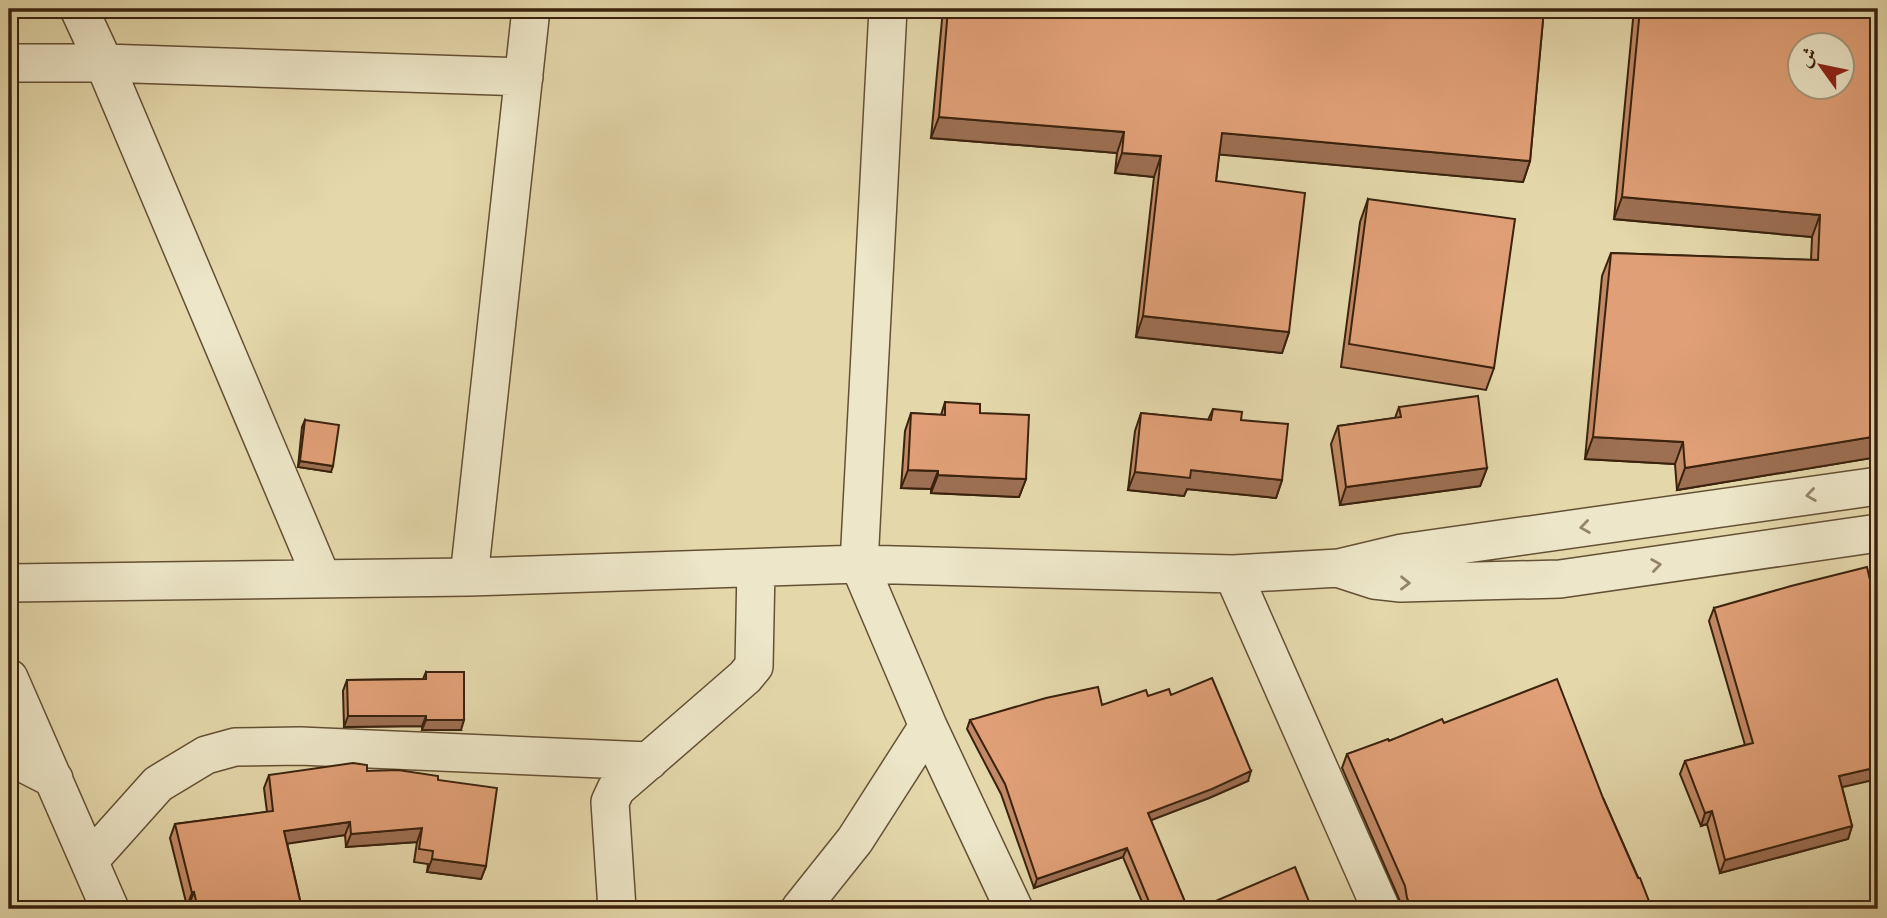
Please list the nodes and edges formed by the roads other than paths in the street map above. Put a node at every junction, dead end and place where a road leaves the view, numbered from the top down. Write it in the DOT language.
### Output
graph roads {
  1 [pos="79,9"];
  2 [pos="531,9"];
  3 [pos="888,9"];
  4 [pos="9,63"];
  5 [pos="104,63"];
  6 [pos="524,77"];
  7 [pos="1878,486"];
  8 [pos="1878,533"];
  9 [pos="859,564"];
  10 [pos="756,568"];
  11 [pos="1339,568"];
  12 [pos="1233,575"];
  13 [pos="469,577"];
  14 [pos="322,579"];
  15 [pos="9,583"];
  16 [pos="9,678"];
  17 [pos="928,726"];
  18 [pos="9,756"];
  19 [pos="649,761"];
  20 [pos="54,779"];
  21 [pos="89,861"];
  22 [pos="110,909"];
  23 [pos="617,909"];
  24 [pos="800,909"];
  25 [pos="1014,909"];
  26 [pos="1381,909"];
  1 -- 5 [label="street"];
  2 -- 6 [label="street"];
  3 -- 9 [label="street"];
  4 -- 5 [label="street"];
  5 -- 6 [label="street"];
  5 -- 14 [label="street"];
  6 -- 13 [label="street"];
  7 -- 11 [label="street, one-way"];
  11 -- 8 [label="street, one-way"];
  9 -- 10 [label="street"];
  9 -- 12 [label="street"];
  9 -- 17 [label="street"];
  10 -- 13 [label="street"];
  10 -- 19 [label="street"];
  11 -- 12 [label="street"];
  12 -- 26 [label="street"];
  13 -- 14 [label="street"];
  14 -- 15 [label="street"];
  16 -- 20 [label="street"];
  17 -- 24 [label="street"];
  17 -- 25 [label="street"];
  18 -- 20 [label="street"];
  19 -- 21 [label="street"];
  19 -- 23 [label="street"];
  20 -- 21 [label="street"];
  21 -- 22 [label="street"];
}
